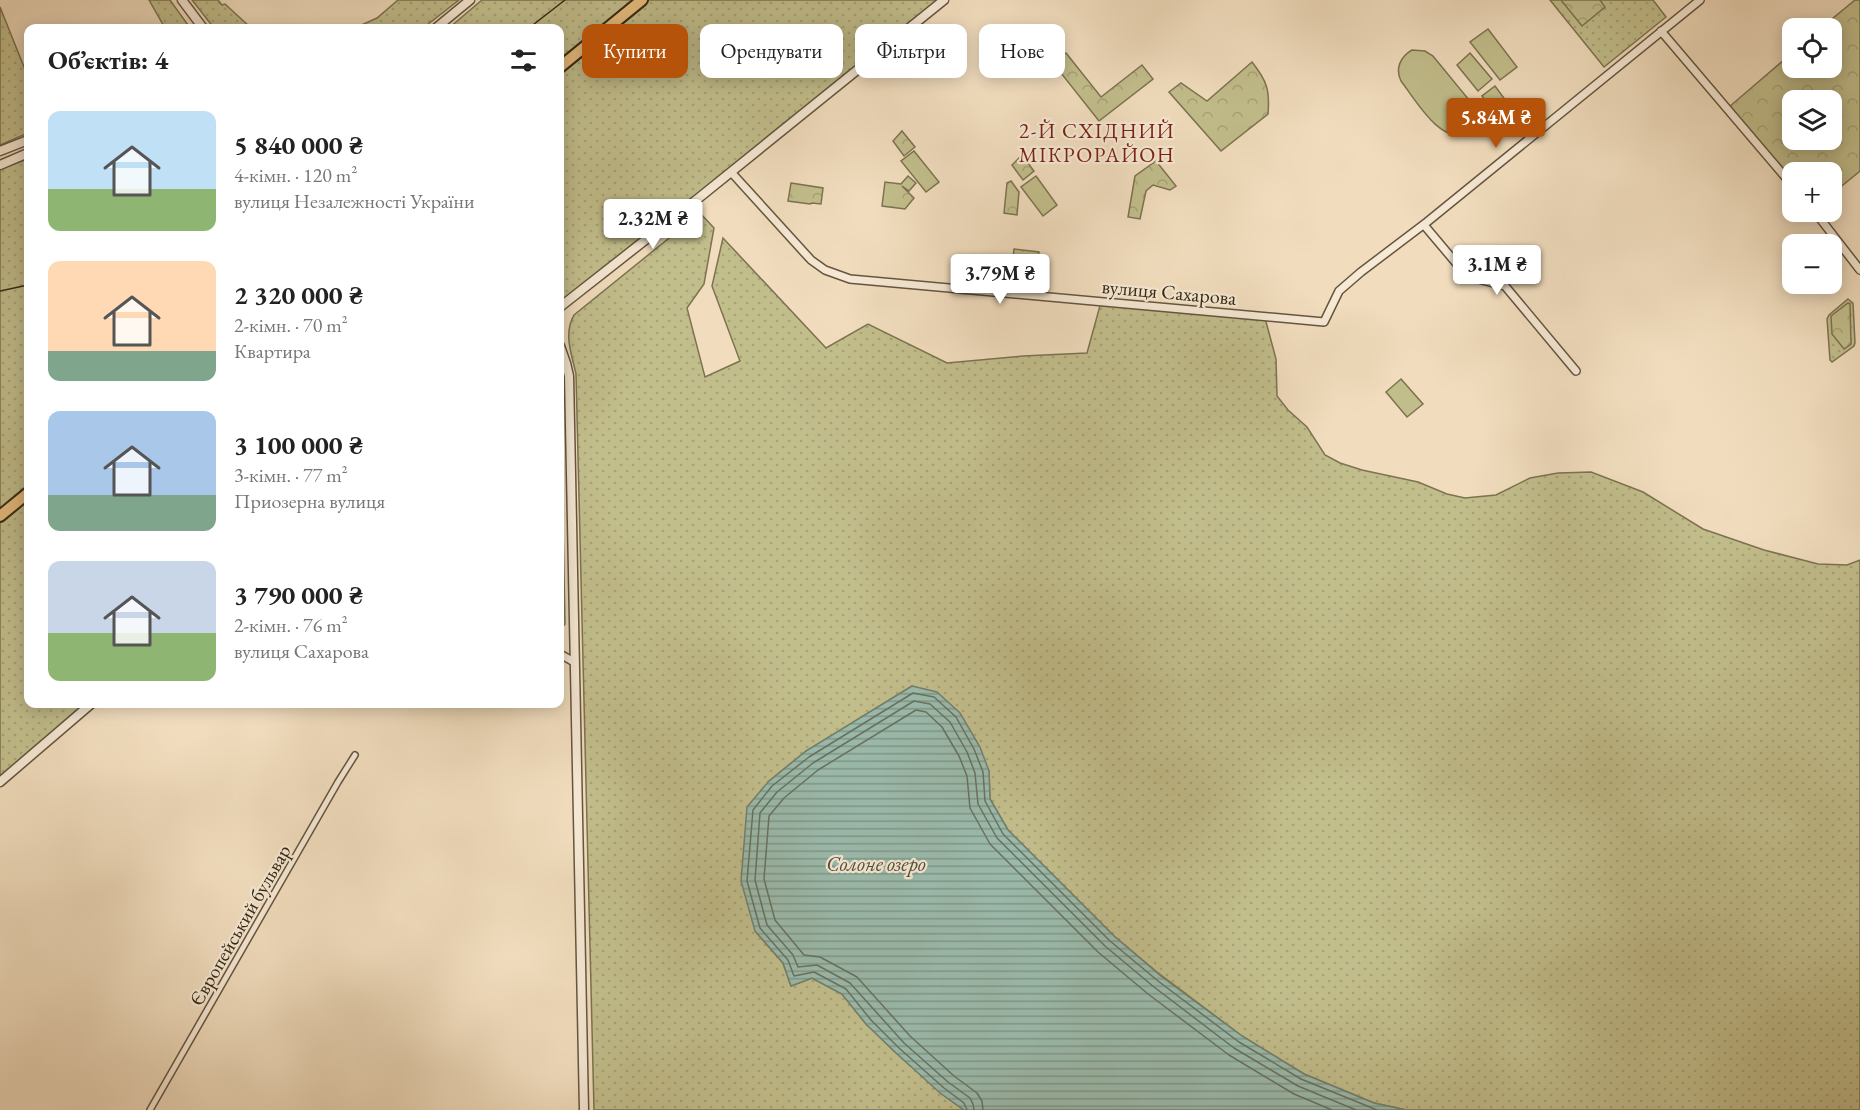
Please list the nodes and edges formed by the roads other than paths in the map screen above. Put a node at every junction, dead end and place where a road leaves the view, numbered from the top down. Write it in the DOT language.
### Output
graph roads {
  1 [pos="182,0"];
  2 [pos="470,0"];
  3 [pos="642,0"];
  4 [pos="944,0"];
  5 [pos="1700,0"];
  6 [pos="201,24"];
  7 [pos="441,24"];
  8 [pos="1660,32"];
  9 [pos="564,64"];
  10 [pos="24,142"];
  11 [pos="0,151"];
  12 [pos="24,155"];
  13 [pos="0,165"];
  14 [pos="730,172"];
  15 [pos="1782,173"];
  16 [pos="1823,222"];
  17 [pos="1424,225"];
  18 [pos="1860,270"];
  19 [pos="564,304"];
  20 [pos="564,359"];
  21 [pos="1576,371"];
  22 [pos="24,497"];
  23 [pos="0,516"];
  24 [pos="564,656"];
  25 [pos="574,662"];
  26 [pos="86,708"];
  27 [pos="355,755"];
  28 [pos="0,782"];
  29 [pos="150,1110"];
  30 [pos="584,1110"];
  1 -- 6 [label="street"];
  2 -- 7 [label="street"];
  3 -- 9 [label="main road"];
  4 -- 14 [label="street"];
  5 -- 8 [label="street"];
  8 -- 15 [label="street"];
  8 -- 17 [label="street"];
  10 -- 11 [label="street"];
  12 -- 13 [label="street"];
  14 -- 17 [label="street, вулиця Сахарова"];
  14 -- 19 [label="street"];
  16 -- 18 [label="street"];
  17 -- 21 [label="street"];
  20 -- 25 [label="street"];
  22 -- 23 [label="main road"];
  24 -- 25 [label="street"];
  25 -- 30 [label="street"];
  26 -- 28 [label="street"];
  27 -- 29 [label="street, Європейський бульвар"];
}
